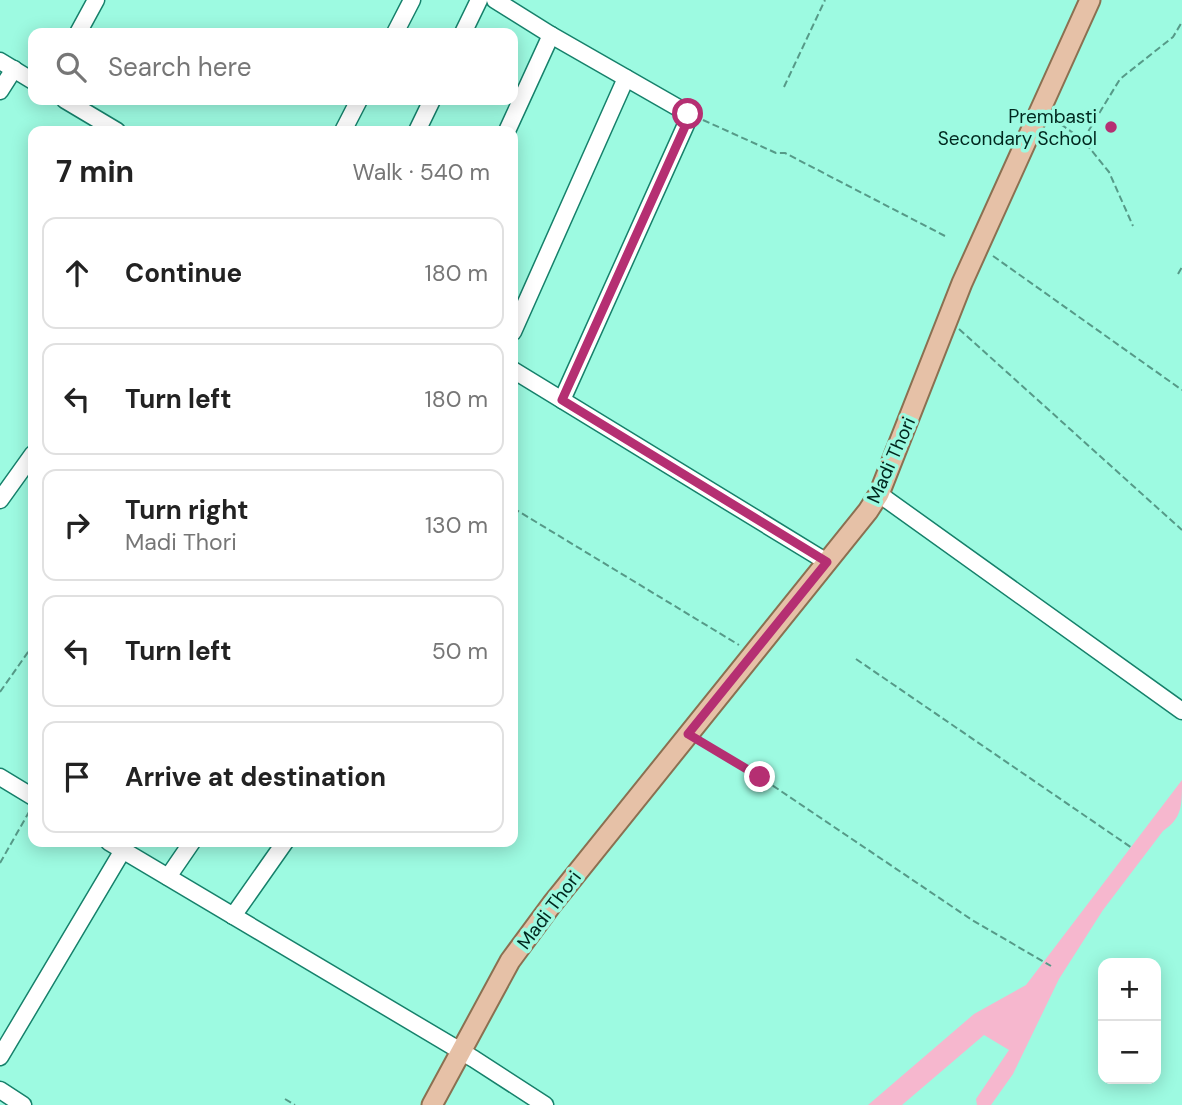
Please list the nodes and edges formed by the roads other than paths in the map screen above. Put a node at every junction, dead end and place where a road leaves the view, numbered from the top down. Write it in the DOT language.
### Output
graph roads {
  1 [pos="96,0"];
  2 [pos="412,0"];
  3 [pos="479,0"];
  4 [pos="495,0"];
  5 [pos="1090,0"];
  6 [pos="81,28"];
  7 [pos="398,28"];
  8 [pos="465,28"];
  9 [pos="551,35"];
  10 [pos="7,65"];
  11 [pos="28,78"];
  12 [pos="626,78"];
  13 [pos="0,91"];
  14 [pos="73,105"];
  15 [pos="356,105"];
  16 [pos="430,105"];
  17 [pos="109,126"];
  18 [pos="345,126"];
  19 [pos="419,126"];
  20 [pos="509,126"];
  21 [pos="518,320"];
  22 [pos="518,373"];
  23 [pos="562,400"];
  24 [pos="28,461"];
  25 [pos="879,494"];
  26 [pos="0,500"];
  27 [pos="827,562"];
  28 [pos="1182,711"];
  29 [pos="0,777"];
  30 [pos="28,794"];
  31 [pos="115,847"];
  32 [pos="118,847"];
  33 [pos="189,847"];
  34 [pos="281,847"];
  35 [pos="169,877"];
  36 [pos="233,916"];
  37 [pos="460,1051"];
  38 [pos="0,1057"];
  39 [pos="0,1090"];
  40 [pos="23,1105"];
  41 [pos="432,1105"];
  42 [pos="545,1105"];
  1 -- 6 [label="street"];
  2 -- 7 [label="street"];
  3 -- 8 [label="street"];
  4 -- 9 [label="street"];
  5 -- 25 [label="main road, Madi Thori"];
  9 -- 12 [label="street"];
  9 -- 20 [label="street"];
  10 -- 11 [label="street"];
  10 -- 13 [label="street"];
  12 -- 21 [label="street"];
  12 -- 23 [label="street"];
  14 -- 17 [label="street"];
  15 -- 18 [label="street"];
  16 -- 19 [label="street"];
  22 -- 23 [label="street"];
  23 -- 27 [label="street"];
  24 -- 26 [label="street"];
  25 -- 27 [label="main road, Madi Thori"];
  25 -- 28 [label="street"];
  27 -- 37 [label="main road, Madi Thori"];
  29 -- 30 [label="street"];
  31 -- 38 [label="street"];
  32 -- 35 [label="street"];
  33 -- 35 [label="street"];
  34 -- 36 [label="street"];
  35 -- 36 [label="street"];
  36 -- 37 [label="street"];
  37 -- 41 [label="main road, Madi Thori"];
  37 -- 42 [label="street"];
  39 -- 40 [label="street"];
}
